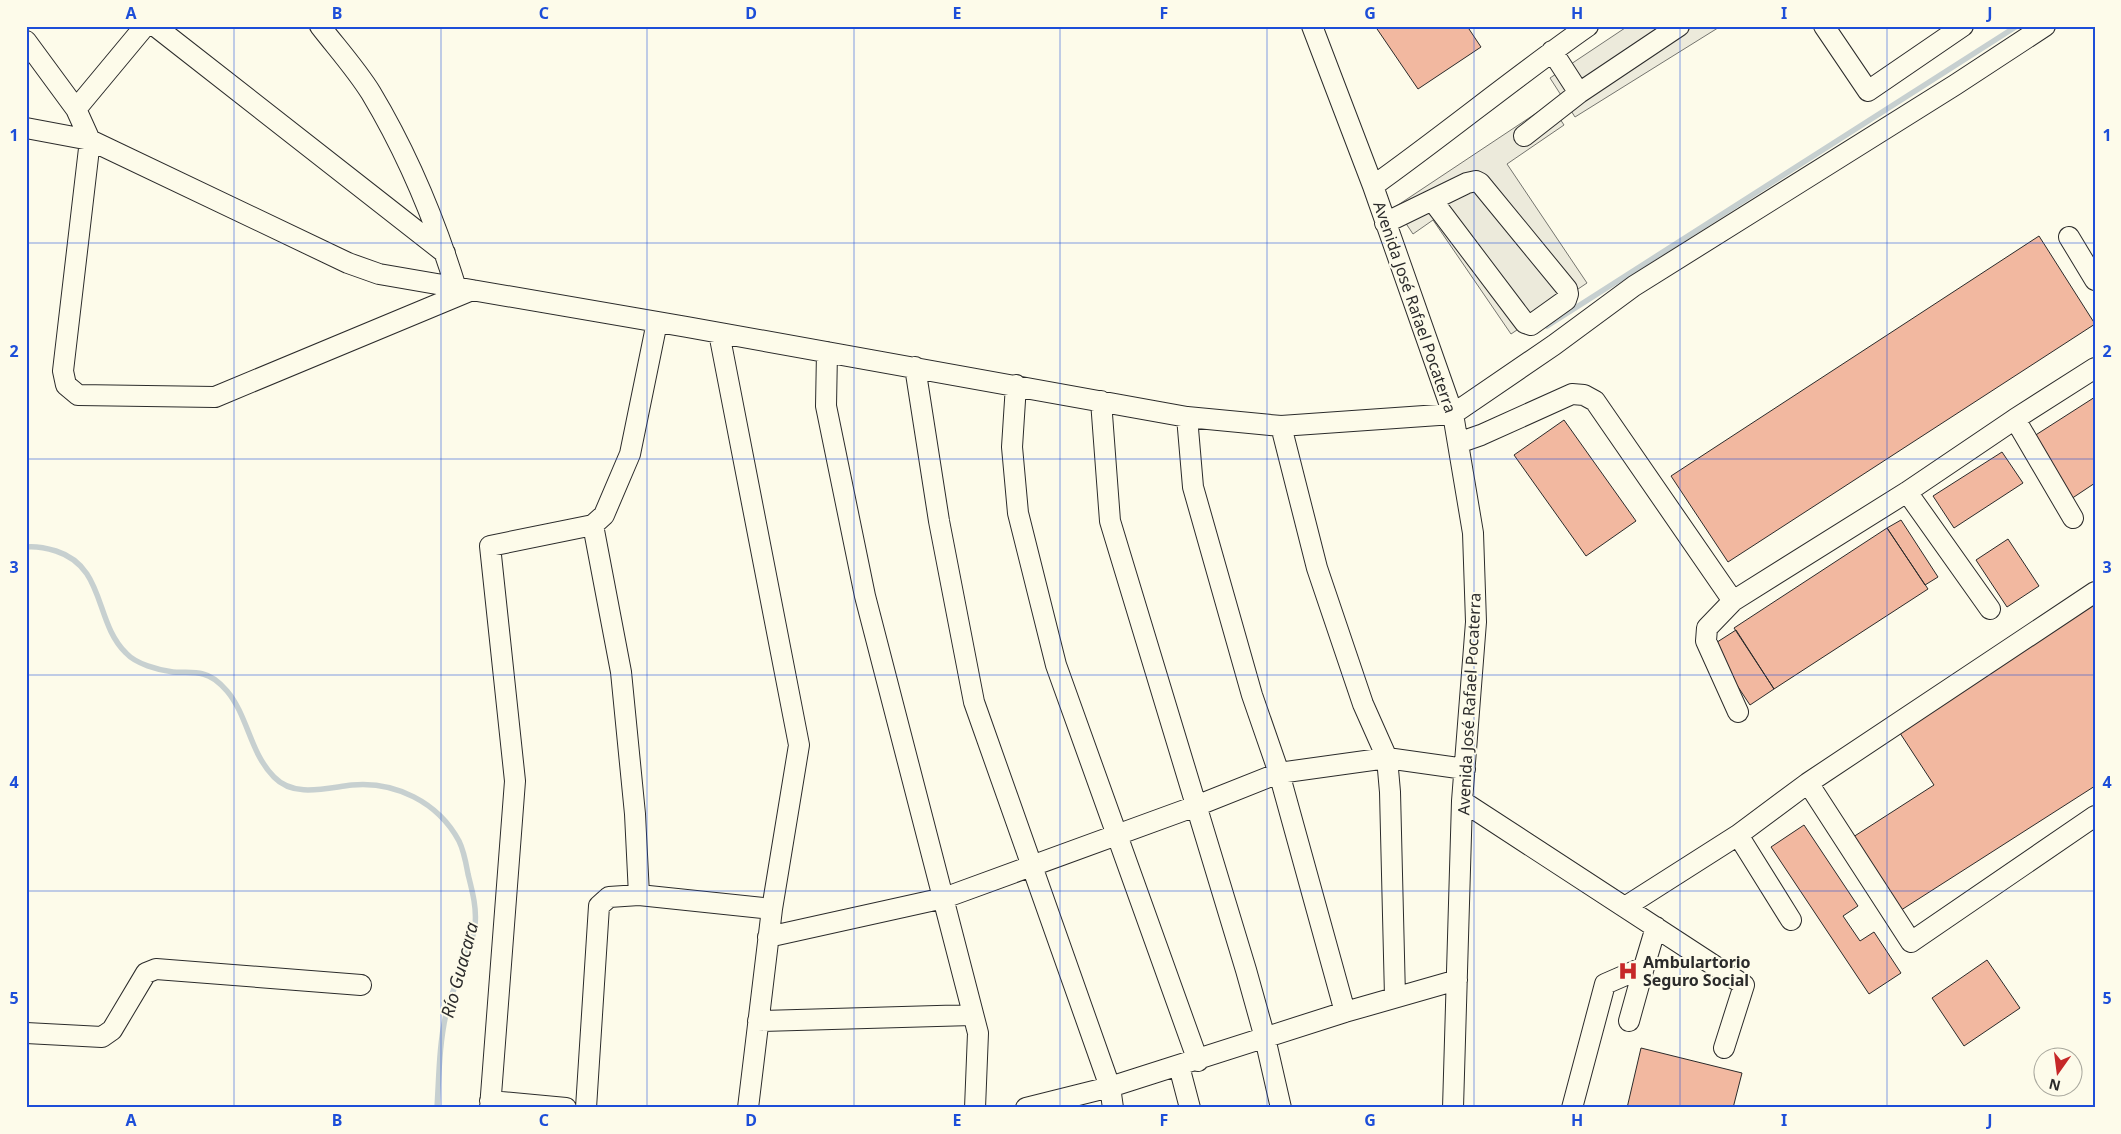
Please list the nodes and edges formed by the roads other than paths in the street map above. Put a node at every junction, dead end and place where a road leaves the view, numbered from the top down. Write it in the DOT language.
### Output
graph roads {
  1 [pos="31,26"];
  2 [pos="145,26"];
  3 [pos="155,26"];
  4 [pos="320,26"];
  5 [pos="1312,26"];
  6 [pos="1588,26"];
  7 [pos="1679,26"];
  8 [pos="1824,26"];
  9 [pos="1963,26"];
  10 [pos="2046,26"];
  11 [pos="26,34"];
  12 [pos="26,41"];
  13 [pos="1552,51"];
  14 [pos="1579,93"];
  15 [pos="76,109"];
  16 [pos="26,128"];
  17 [pos="1524,136"];
  18 [pos="90,140"];
  19 [pos="1373,186"];
  20 [pos="1432,200"];
  21 [pos="1385,223"];
  22 [pos="2069,237"];
  23 [pos="445,253"];
  24 [pos="2093,272"];
  25 [pos="464,289"];
  26 [pos="657,322"];
  27 [pos="719,333"];
  28 [pos="827,352"];
  29 [pos="915,367"];
  30 [pos="2095,368"];
  31 [pos="1016,385"];
  32 [pos="1101,401"];
  33 [pos="1453,414"];
  34 [pos="1187,417"];
  35 [pos="2015,419"];
  36 [pos="1281,426"];
  37 [pos="1458,442"];
  38 [pos="1907,492"];
  39 [pos="2073,518"];
  40 [pos="593,525"];
  41 [pos="2095,592"];
  42 [pos="1733,601"];
  43 [pos="1990,609"];
  44 [pos="1738,712"];
  45 [pos="1387,758"];
  46 [pos="1465,769"];
  47 [pos="1279,773"];
  48 [pos="1808,783"];
  49 [pos="1462,801"];
  50 [pos="1196,806"];
  51 [pos="2095,816"];
  52 [pos="1117,835"];
  53 [pos="1738,835"];
  54 [pos="1033,867"];
  55 [pos="639,895"];
  56 [pos="944,898"];
  57 [pos="1625,908"];
  58 [pos="772,909"];
  59 [pos="1790,920"];
  60 [pos="1656,928"];
  61 [pos="768,937"];
  62 [pos="1644,967"];
  63 [pos="1457,980"];
  64 [pos="362,986"];
  65 [pos="1395,998"];
  66 [pos="1345,1012"];
  67 [pos="972,1015"];
  68 [pos="758,1021"];
  69 [pos="1629,1021"];
  70 [pos="26,1033"];
  71 [pos="1265,1038"];
  72 [pos="1724,1048"];
  73 [pos="1189,1063"];
  74 [pos="1110,1088"];
  75 [pos="490,1104"];
  76 [pos="566,1108"];
  77 [pos="586,1108"];
  78 [pos="748,1108"];
  79 [pos="975,1108"];
  80 [pos="1026,1108"];
  81 [pos="1113,1108"];
  82 [pos="1190,1108"];
  83 [pos="1281,1108"];
  84 [pos="1453,1108"];
  85 [pos="1572,1108"];
  1 -- 11 [label="street"];
  2 -- 15 [label="street"];
  3 -- 23 [label="street"];
  4 -- 23 [label="street"];
  5 -- 19 [label="street, Avenida José Rafael Pocaterra"];
  6 -- 13 [label="street"];
  7 -- 14 [label="street"];
  8 -- 9 [label="street"];
  10 -- 33 [label="street"];
  12 -- 15 [label="street"];
  13 -- 14 [label="street"];
  13 -- 19 [label="street"];
  14 -- 17 [label="street"];
  15 -- 18 [label="street"];
  16 -- 18 [label="street"];
  18 -- 25 [label="street"];
  18 -- 25 [label="street"];
  19 -- 21 [label="street, Avenida José Rafael Pocaterra"];
  20 -- 20 [label="street"];
  20 -- 21 [label="street"];
  21 -- 33 [label="street, Avenida José Rafael Pocaterra"];
  22 -- 24 [label="street"];
  23 -- 25 [label="street"];
  25 -- 26 [label="street"];
  26 -- 27 [label="street"];
  26 -- 40 [label="street"];
  27 -- 28 [label="street"];
  27 -- 58 [label="street"];
  28 -- 29 [label="street"];
  28 -- 56 [label="street"];
  29 -- 31 [label="street"];
  29 -- 54 [label="street"];
  30 -- 35 [label="street"];
  31 -- 32 [label="street"];
  31 -- 52 [label="street"];
  32 -- 34 [label="street"];
  32 -- 50 [label="street"];
  33 -- 36 [label="street"];
  33 -- 37 [label="street, Avenida José Rafael Pocaterra"];
  34 -- 36 [label="street"];
  34 -- 47 [label="street"];
  35 -- 38 [label="street"];
  35 -- 39 [label="street"];
  36 -- 45 [label="street"];
  37 -- 42 [label="street"];
  37 -- 46 [label="street, Avenida José Rafael Pocaterra"];
  38 -- 42 [label="street"];
  38 -- 43 [label="street"];
  40 -- 55 [label="street"];
  40 -- 75 [label="street"];
  41 -- 48 [label="street"];
  42 -- 44 [label="street"];
  45 -- 46 [label="street"];
  45 -- 47 [label="street"];
  45 -- 65 [label="street"];
  46 -- 49 [label="street, Avenida José Rafael Pocaterra"];
  47 -- 50 [label="street"];
  47 -- 66 [label="street"];
  48 -- 51 [label="street"];
  48 -- 53 [label="street"];
  49 -- 57 [label="street"];
  49 -- 63 [label="street, Avenida José Rafael Pocaterra"];
  50 -- 52 [label="street"];
  50 -- 71 [label="street"];
  52 -- 54 [label="street"];
  52 -- 73 [label="street"];
  53 -- 57 [label="street"];
  53 -- 59 [label="street"];
  54 -- 56 [label="street"];
  54 -- 74 [label="street"];
  55 -- 58 [label="street"];
  55 -- 77 [label="street"];
  56 -- 61 [label="street"];
  56 -- 67 [label="street"];
  57 -- 60 [label="street"];
  58 -- 61 [label="street"];
  60 -- 62 [label="street"];
  60 -- 72 [label="street"];
  61 -- 68 [label="street"];
  62 -- 69 [label="street"];
  62 -- 85 [label="street"];
  63 -- 65 [label="street"];
  63 -- 84 [label="street, Avenida José Rafael Pocaterra"];
  64 -- 70 [label="street"];
  65 -- 66 [label="street"];
  66 -- 71 [label="street"];
  67 -- 68 [label="street"];
  67 -- 79 [label="street"];
  68 -- 78 [label="street"];
  71 -- 73 [label="street"];
  71 -- 83 [label="street"];
  73 -- 74 [label="street"];
  73 -- 82 [label="street"];
  74 -- 80 [label="street"];
  74 -- 81 [label="street"];
  75 -- 76 [label="street"];
}
